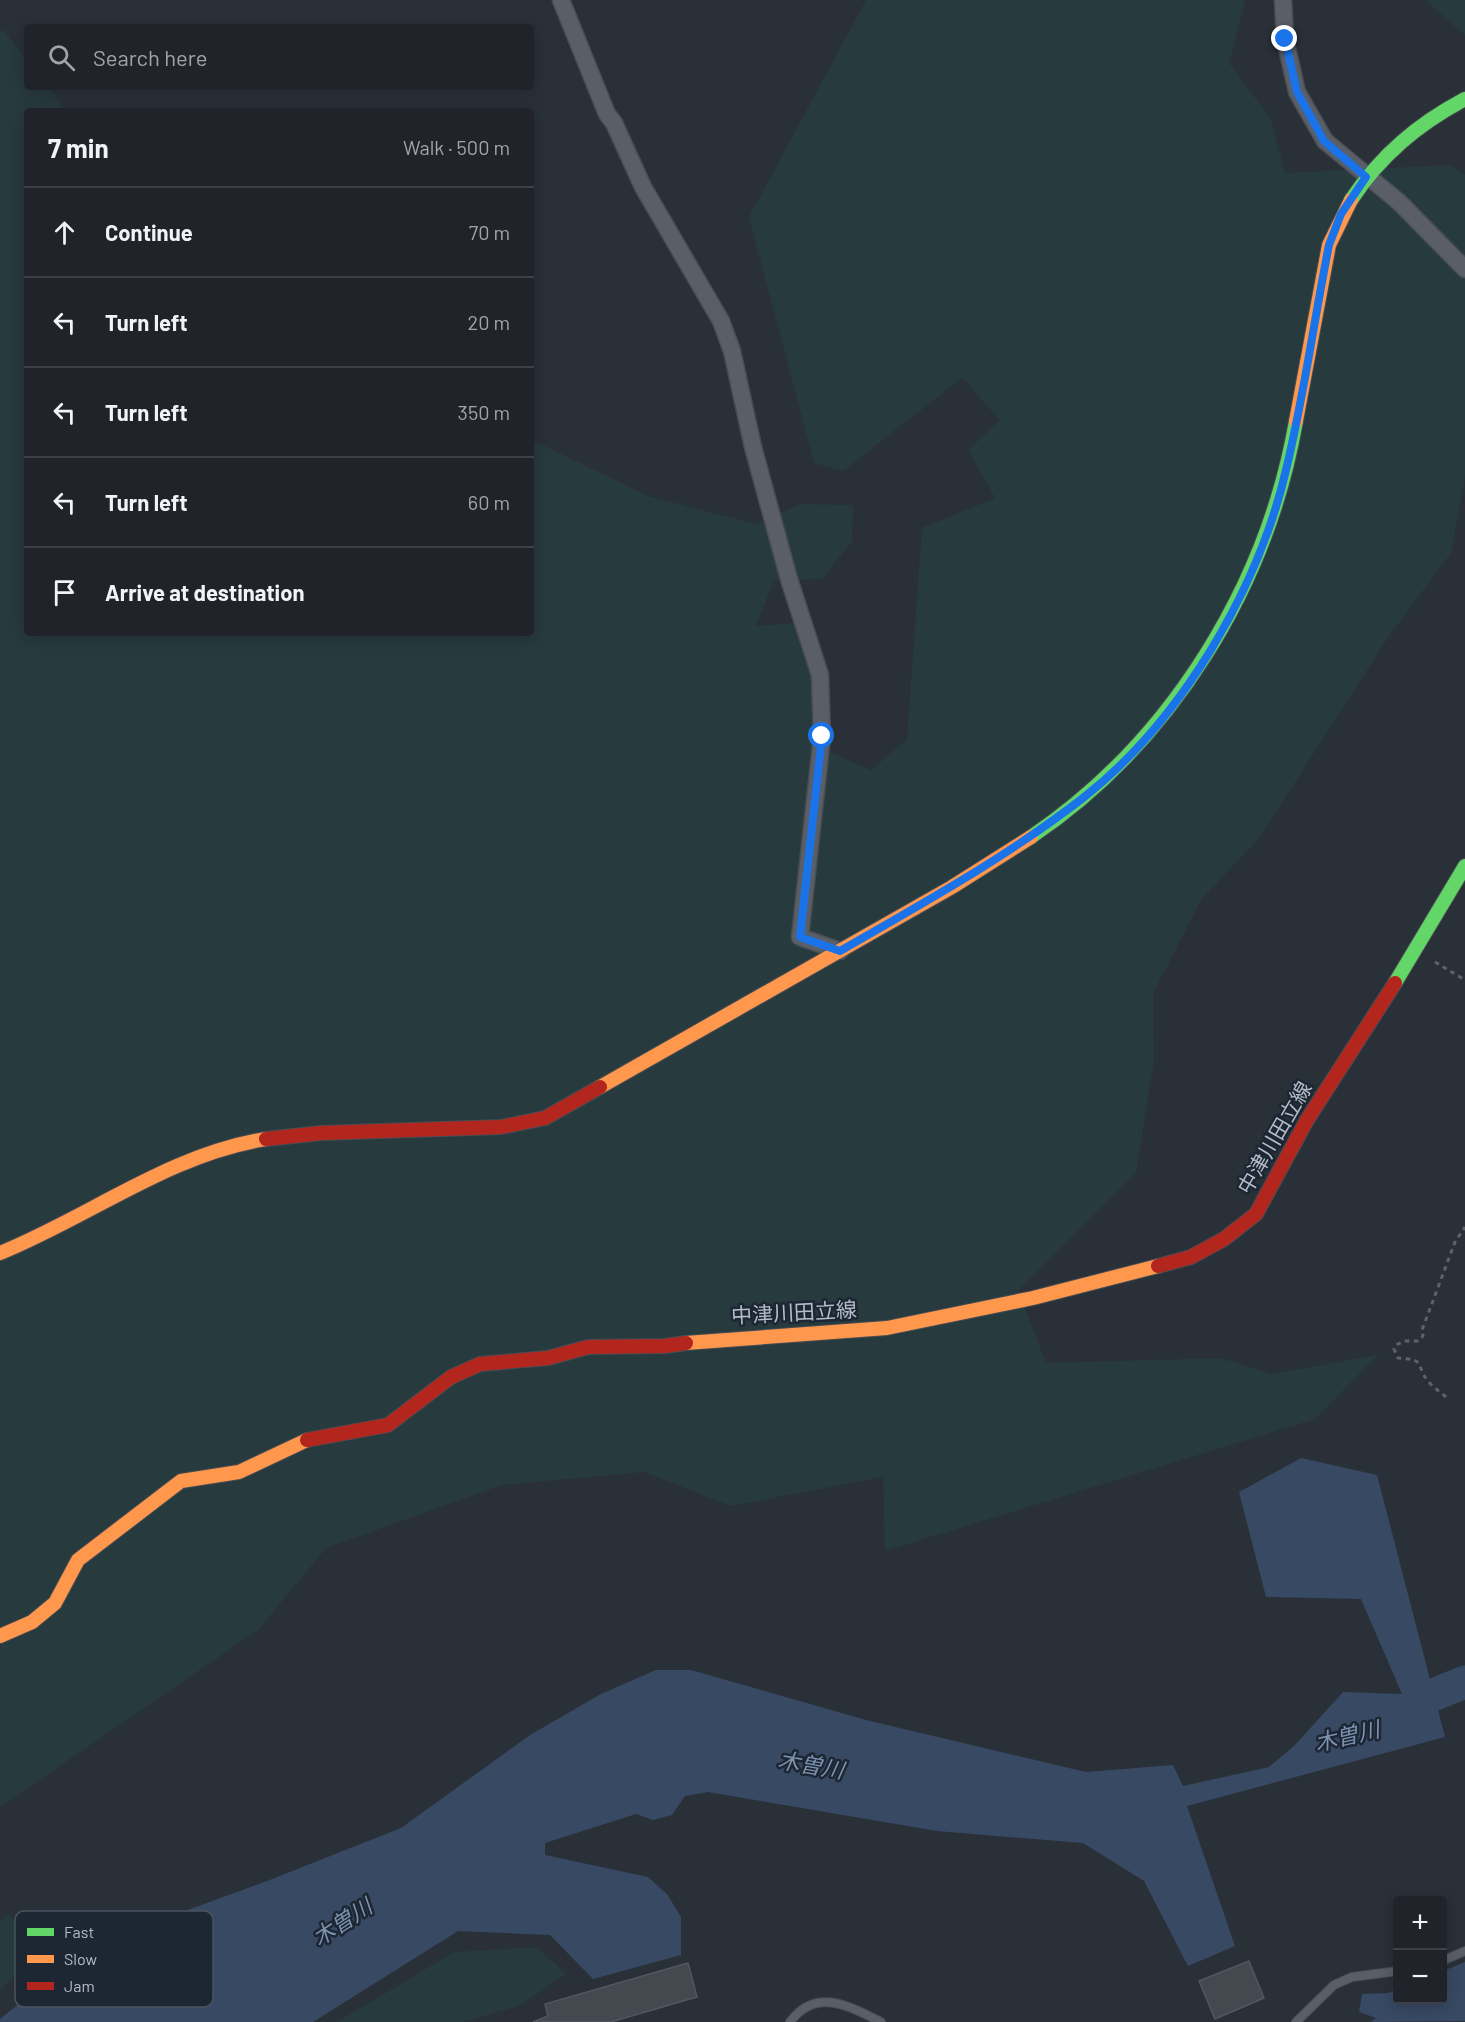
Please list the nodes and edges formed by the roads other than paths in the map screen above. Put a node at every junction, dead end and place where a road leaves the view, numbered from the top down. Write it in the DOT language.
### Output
graph roads {
  1 [pos="561,0"];
  2 [pos="1283,0"];
  3 [pos="1465,99"];
  4 [pos="1366,177"];
  5 [pos="1465,269"];
  6 [pos="1465,866"];
  7 [pos="840,951"];
  8 [pos="0,1253"];
  9 [pos="0,1636"];
  10 [pos="1465,1951"];
  11 [pos="1447,1959"];
  12 [pos="1393,1972"];
  13 [pos="790,2022"];
  14 [pos="881,2022"];
  15 [pos="1296,2022"];
  1 -- 7 [label="street"];
  2 -- 4 [label="street"];
  3 -- 4 [label="street"];
  4 -- 5 [label="street"];
  4 -- 7 [label="street"];
  6 -- 9 [label="street, 中津川田立線"];
  7 -- 8 [label="street"];
  10 -- 11 [label="lane"];
  12 -- 15 [label="lane"];
  13 -- 14 [label="lane"];
}
